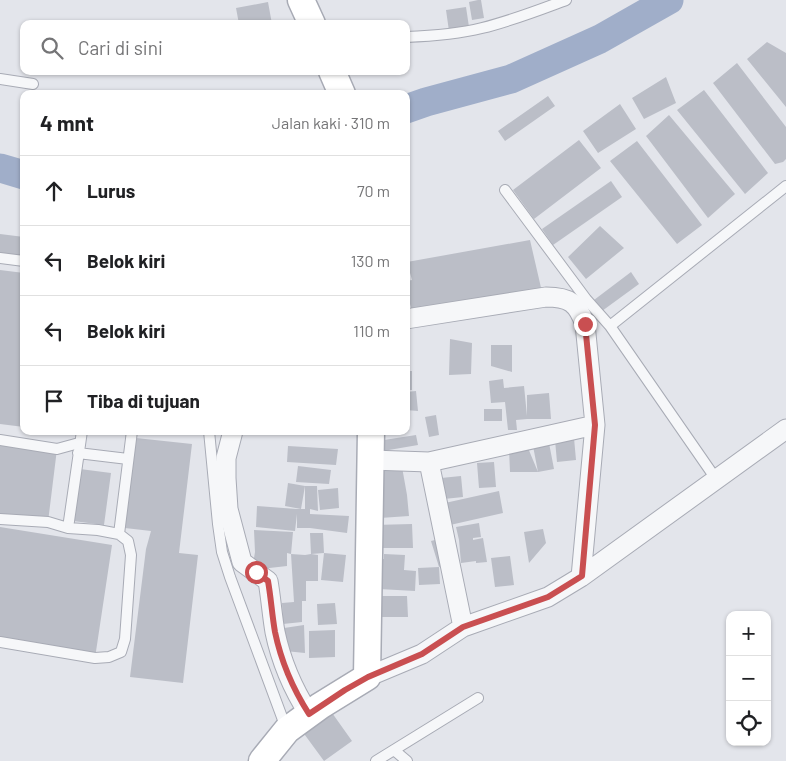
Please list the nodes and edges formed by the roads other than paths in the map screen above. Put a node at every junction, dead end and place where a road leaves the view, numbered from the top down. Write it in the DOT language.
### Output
graph roads {
  1 [pos="301,0"];
  2 [pos="566,0"];
  3 [pos="310,20"];
  4 [pos="410,37"];
  5 [pos="334,75"];
  6 [pos="0,79"];
  7 [pos="33,84"];
  8 [pos="340,90"];
  9 [pos="786,186"];
  10 [pos="506,190"];
  11 [pos="0,258"];
  12 [pos="20,260"];
  13 [pos="410,318"];
  14 [pos="610,326"];
  15 [pos="595,425"];
  16 [pos="786,428"];
  17 [pos="81,435"];
  18 [pos="131,435"];
  19 [pos="209,435"];
  20 [pos="232,435"];
  21 [pos="371,435"];
  22 [pos="0,440"];
  23 [pos="79,448"];
  24 [pos="128,459"];
  25 [pos="371,460"];
  26 [pos="429,462"];
  27 [pos="716,479"];
  28 [pos="0,519"];
  29 [pos="68,528"];
  30 [pos="119,534"];
  31 [pos="582,576"];
  32 [pos="463,627"];
  33 [pos="0,642"];
  34 [pos="368,677"];
  35 [pos="478,698"];
  36 [pos="309,714"];
  37 [pos="287,730"];
  38 [pos="394,750"];
  39 [pos="262,761"];
  40 [pos="376,761"];
  41 [pos="407,761"];
  1 -- 3 [label="street"];
  2 -- 4 [label="lane"];
  5 -- 8 [label="street"];
  6 -- 7 [label="lane"];
  9 -- 14 [label="lane"];
  10 -- 14 [label="lane"];
  11 -- 12 [label="lane"];
  13 -- 15 [label="street"];
  14 -- 27 [label="lane"];
  15 -- 26 [label="street"];
  15 -- 31 [label="street"];
  16 -- 27 [label="street"];
  17 -- 23 [label="lane"];
  18 -- 24 [label="lane"];
  19 -- 37 [label="lane"];
  20 -- 36 [label="street"];
  21 -- 25 [label="street"];
  22 -- 23 [label="lane"];
  23 -- 24 [label="lane"];
  23 -- 29 [label="lane"];
  24 -- 30 [label="lane"];
  25 -- 26 [label="street"];
  25 -- 34 [label="street"];
  26 -- 32 [label="street"];
  27 -- 31 [label="street"];
  28 -- 29 [label="lane"];
  29 -- 30 [label="lane"];
  30 -- 33 [label="lane"];
  31 -- 32 [label="street"];
  32 -- 34 [label="street"];
  34 -- 36 [label="street"];
  35 -- 38 [label="lane"];
  36 -- 37 [label="street"];
  37 -- 39 [label="street"];
  38 -- 40 [label="lane"];
  38 -- 41 [label="lane"];
}
